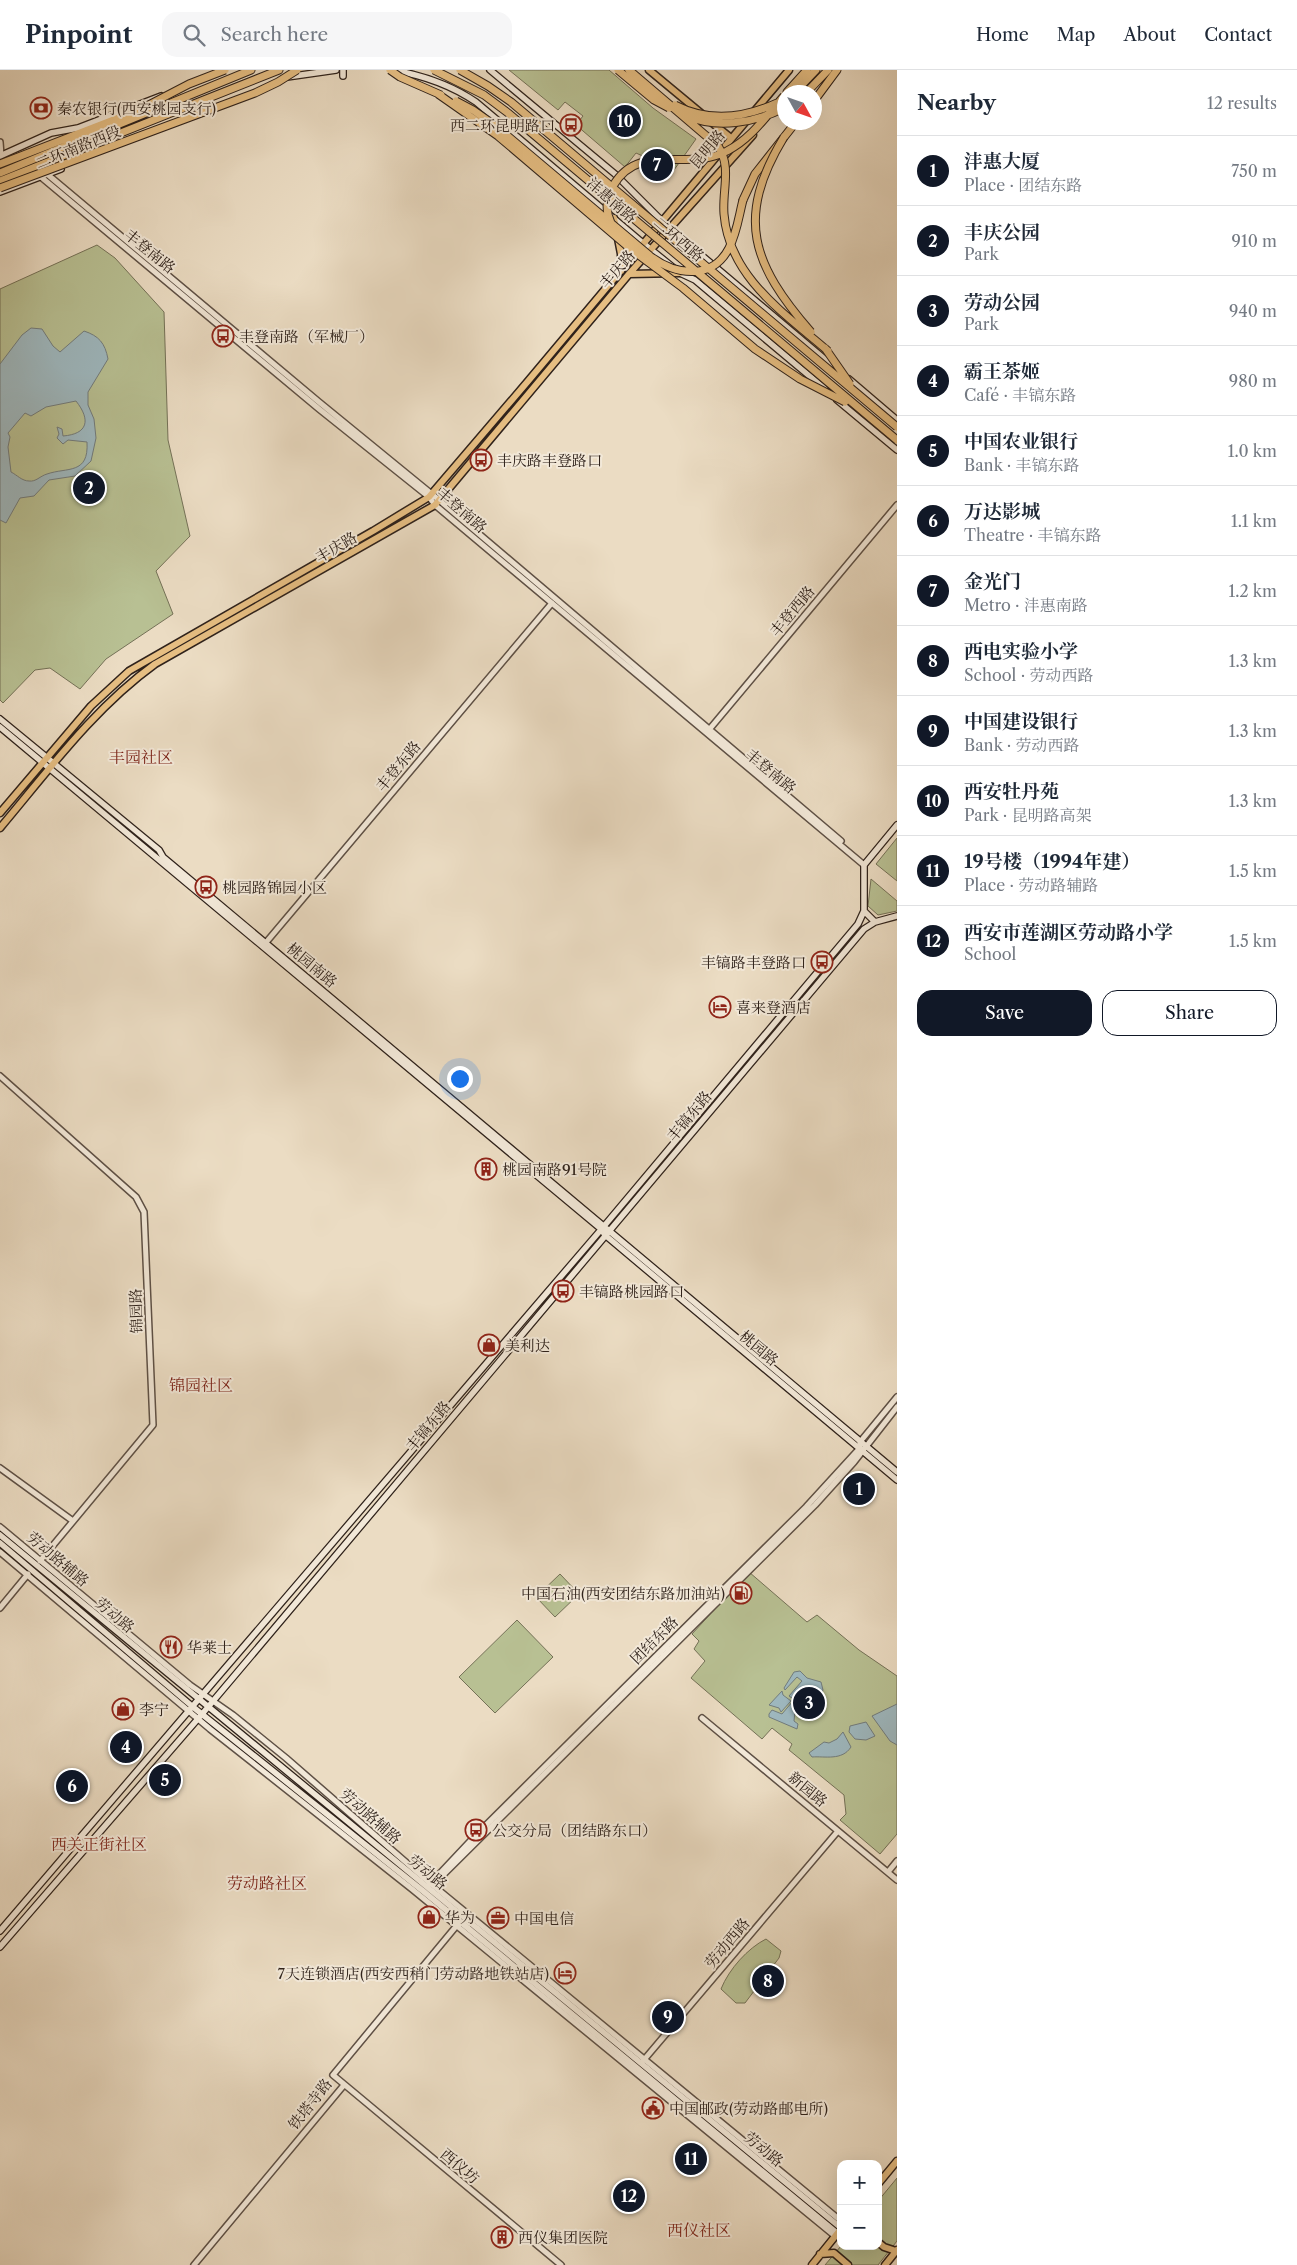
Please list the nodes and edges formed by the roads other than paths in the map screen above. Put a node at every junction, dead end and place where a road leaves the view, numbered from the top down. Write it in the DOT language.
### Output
graph roads {
  1 [pos="227,70"];
  2 [pos="243,70"];
  3 [pos="251,70"];
  4 [pos="279,70"];
  5 [pos="296,70"];
  6 [pos="336,70"];
  7 [pos="390,70"];
  8 [pos="434,70"];
  9 [pos="460,70"];
  10 [pos="490,70"];
  11 [pos="618,70"];
  12 [pos="629,70"];
  13 [pos="649,70"];
  14 [pos="789,70"];
  15 [pos="802,70"];
  16 [pos="807,70"];
  17 [pos="816,70"];
  18 [pos="828,70"];
  19 [pos="837,70"];
  20 [pos="792,85"];
  21 [pos="794,85"];
  22 [pos="802,85"];
  23 [pos="814,85"];
  24 [pos="822,90"];
  25 [pos="438,94"];
  26 [pos="777,99"];
  27 [pos="777,104"];
  28 [pos="777,105"];
  29 [pos="136,111"];
  30 [pos="777,112"];
  31 [pos="153,116"];
  32 [pos="790,130"];
  33 [pos="784,137"];
  34 [pos="731,138"];
  35 [pos="0,142"];
  36 [pos="0,155"];
  37 [pos="0,164"];
  38 [pos="0,173"];
  39 [pos="44,176"];
  40 [pos="0,181"];
  41 [pos="0,188"];
  42 [pos="0,192"];
  43 [pos="614,218"];
  44 [pos="662,222"];
  45 [pos="669,228"];
  46 [pos="625,244"];
  47 [pos="644,244"];
  48 [pos="651,249"];
  49 [pos="621,271"];
  50 [pos="680,273"];
  51 [pos="629,274"];
  52 [pos="828,351"];
  53 [pos="855,391"];
  54 [pos="865,414"];
  55 [pos="897,420"];
  56 [pos="897,427"];
  57 [pos="897,440"];
  58 [pos="897,450"];
  59 [pos="430,495"];
  60 [pos="437,503"];
  61 [pos="897,506"];
  62 [pos="552,603"];
  63 [pos="0,719"];
  64 [pos="0,727"];
  65 [pos="708,731"];
  66 [pos="44,761"];
  67 [pos="51,767"];
  68 [pos="0,813"];
  69 [pos="897,824"];
  70 [pos="0,828"];
  71 [pos="865,864"];
  72 [pos="864,911"];
  73 [pos="897,916"];
  74 [pos="875,922"];
  75 [pos="264,944"];
  76 [pos="736,1070"];
  77 [pos="741,1075"];
  78 [pos="0,1076"];
  79 [pos="603,1227"];
  80 [pos="607,1233"];
  81 [pos="897,1397"];
  82 [pos="897,1407"];
  83 [pos="862,1447"];
  84 [pos="0,1468"];
  85 [pos="897,1472"];
  86 [pos="897,1480"];
  87 [pos="73,1521"];
  88 [pos="0,1527"];
  89 [pos="0,1535"];
  90 [pos="0,1543"];
  91 [pos="0,1552"];
  92 [pos="36,1565"];
  93 [pos="27,1575"];
  94 [pos="0,1608"];
  95 [pos="204,1694"];
  96 [pos="198,1700"];
  97 [pos="213,1701"];
  98 [pos="208,1707"];
  99 [pos="191,1709"];
  100 [pos="203,1713"];
  101 [pos="702,1718"];
  102 [pos="198,1719"];
  103 [pos="838,1831"];
  104 [pos="897,1861"];
  105 [pos="888,1872"];
  106 [pos="897,1880"];
  107 [pos="425,1889"];
  108 [pos="462,1920"];
  109 [pos="0,1931"];
  110 [pos="0,1947"];
  111 [pos="639,2066"];
  112 [pos="344,2085"];
  113 [pos="897,2161"];
  114 [pos="882,2179"];
  115 [pos="837,2218"];
  116 [pos="837,2230"];
  117 [pos="837,2232"];
  118 [pos="882,2245"];
  119 [pos="897,2251"];
  120 [pos="820,2254"];
  121 [pos="194,2265"];
  122 [pos="561,2265"];
  123 [pos="812,2265"];
  124 [pos="848,2265"];
  125 [pos="885,2265"];
  1 -- 29 [label="highway, bridge"];
  1 -- 36 [label="main road, 二环南路西段"];
  2 -- 29 [label="highway, bridge"];
  3 -- 31 [label="highway"];
  4 -- 31 [label="highway"];
  5 -- 41 [label="highway, bridge"];
  6 -- 39 [label="main road, 二环南路西段"];
  7 -- 25 [label="highway, bridge"];
  7 -- 43 [label="main road, 沣惠南路"];
  8 -- 54 [label="highway, 二环西路, bridge"];
  9 -- 53 [label="highway, 二环西路, bridge"];
  10 -- 44 [label="main road, 沣惠南路"];
  11 -- 30 [label="highway, bridge"];
  12 -- 26 [label="highway, bridge"];
  12 -- 52 [label="highway, bridge"];
  13 -- 34 [label="main road"];
  14 -- 34 [label="main road, 昆明路"];
  15 -- 20 [label="main road, 昆明路"];
  16 -- 21 [label="highway"];
  17 -- 22 [label="highway"];
  18 -- 23 [label="highway"];
  19 -- 24 [label="highway"];
  25 -- 33 [label="highway, bridge"];
  25 -- 46 [label="highway, bridge"];
  27 -- 46 [label="highway, bridge"];
  28 -- 45 [label="main road, 昆明路"];
  29 -- 37 [label="highway"];
  31 -- 38 [label="highway, 二环南路西段"];
  31 -- 40 [label="highway, 二环南路西段"];
  32 -- 33 [label="highway"];
  33 -- 52 [label="highway, bridge"];
  34 -- 44 [label="main road, 昆明路"];
  35 -- 36 [label="street"];
  39 -- 42 [label="main road, 二环南路西段"];
  39 -- 59 [label="street, 丰登南路"];
  43 -- 47 [label="main road, 沣惠南路"];
  43 -- 49 [label="main road"];
  44 -- 45 [label="main road, 沣惠南路"];
  44 -- 47 [label="main road, 昆明路"];
  45 -- 48 [label="main road, 昆明路"];
  45 -- 55 [label="main road, 沣惠南路"];
  46 -- 54 [label="highway, bridge"];
  47 -- 48 [label="main road, 沣惠南路"];
  47 -- 49 [label="main road, 丰庆路"];
  48 -- 50 [label="main road, 沣惠南路"];
  48 -- 51 [label="main road, 丰庆路"];
  49 -- 59 [label="main road, 丰庆路"];
  50 -- 51 [label="main road"];
  50 -- 58 [label="main road, 沣惠南路"];
  51 -- 60 [label="main road, 丰庆路"];
  52 -- 53 [label="highway, bridge"];
  53 -- 56 [label="highway, 二环西路, bridge"];
  54 -- 57 [label="highway, 二环西路, bridge"];
  59 -- 60 [label="street, 丰登南路"];
  59 -- 66 [label="main road, 丰庆路"];
  60 -- 62 [label="street, 丰登南路"];
  60 -- 65 [label="street, 丰登南路"];
  60 -- 67 [label="main road, 丰庆路"];
  61 -- 65 [label="street, 丰登西路"];
  62 -- 65 [label="street, 丰登南路"];
  62 -- 75 [label="street, 丰登东路"];
  63 -- 66 [label="main road, 桃园南路"];
  64 -- 66 [label="main road, 桃园南路"];
  65 -- 71 [label="street, 丰登南路"];
  66 -- 67 [label="main road, 桃园南路"];
  66 -- 68 [label="main road, 丰庆路"];
  67 -- 70 [label="main road, 丰庆路"];
  67 -- 75 [label="main road, 桃园南路"];
  67 -- 75 [label="main road, 桃园南路"];
  69 -- 71 [label="main road"];
  71 -- 72 [label="main road"];
  72 -- 74 [label="main road"];
  72 -- 76 [label="main road, 丰镐东路"];
  73 -- 74 [label="main road, 丰镐东路"];
  74 -- 77 [label="main road, 丰镐东路"];
  75 -- 79 [label="main road, 桃园南路"];
  76 -- 77 [label="street"];
  76 -- 79 [label="main road, 丰镐东路"];
  77 -- 80 [label="main road, 丰镐东路"];
  78 -- 87 [label="street, 锦园路"];
  79 -- 80 [label="main road, 桃园南路"];
  79 -- 95 [label="main road, 丰镐东路"];
  80 -- 83 [label="main road, 桃园路"];
  80 -- 97 [label="main road, 丰镐东路"];
  81 -- 83 [label="street, 团结东路"];
  82 -- 83 [label="street"];
  83 -- 85 [label="main road, 桃园路"];
  83 -- 86 [label="main road, 桃园路"];
  83 -- 107 [label="street, 团结东路"];
  84 -- 87 [label="street"];
  87 -- 92 [label="street, 锦园路"];
  88 -- 92 [label="street, 劳动路辅路"];
  89 -- 92 [label="main road, 劳动路"];
  90 -- 92 [label="main road, 劳动路"];
  91 -- 93 [label="street, 劳动路辅路"];
  92 -- 93 [label="street, 锦园路"];
  92 -- 95 [label="street, 劳动路辅路"];
  92 -- 96 [label="main road, 劳动路"];
  92 -- 99 [label="main road, 劳动路"];
  93 -- 94 [label="street, 锦园路"];
  93 -- 99 [label="street, 劳动路辅路"];
  95 -- 96 [label="main road, 丰镐东路"];
  95 -- 97 [label="street, 劳动路辅路"];
  96 -- 98 [label="main road, 劳动路"];
  96 -- 99 [label="main road, 丰镐东路"];
  97 -- 98 [label="main road, 丰镐东路"];
  97 -- 107 [label="street, 劳动路辅路"];
  98 -- 100 [label="main road, 丰镐东路"];
  98 -- 107 [label="main road, 劳动路"];
  99 -- 100 [label="main road, 劳动路"];
  99 -- 102 [label="street, 劳动路辅路"];
  99 -- 109 [label="main road, 丰镐东路"];
  100 -- 102 [label="main road, 丰镐东路"];
  100 -- 107 [label="main road, 劳动路"];
  101 -- 103 [label="street, 新园路"];
  102 -- 107 [label="street, 劳动路辅路"];
  102 -- 110 [label="main road, 丰镐东路"];
  103 -- 105 [label="street, 新园路"];
  103 -- 111 [label="street, 劳动西路"];
  104 -- 105 [label="street"];
  105 -- 106 [label="street, 新园路"];
  107 -- 108 [label="main road, 劳动路"];
  107 -- 108 [label="street, 劳动路辅路"];
  108 -- 111 [label="main road, 劳动路"];
  108 -- 111 [label="street, 劳动路辅路"];
  108 -- 112 [label="street, 铁塔寺路"];
  111 -- 115 [label="street, 劳动路辅路"];
  111 -- 116 [label="main road, 劳动路"];
  112 -- 121 [label="street, 铁塔寺路"];
  112 -- 122 [label="street, 西仪坊"];
  113 -- 114 [label="main road"];
  117 -- 120 [label="main road"];
  118 -- 119 [label="main road"];
  119 -- 125 [label="main road"];
  120 -- 123 [label="main road"];
  120 -- 124 [label="main road"];
}
